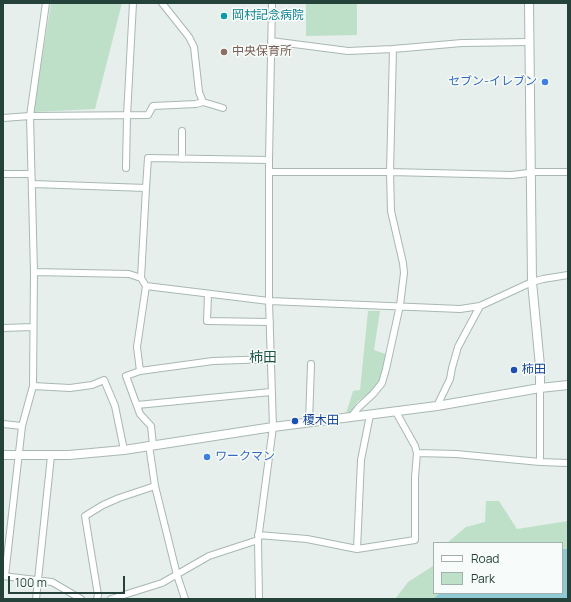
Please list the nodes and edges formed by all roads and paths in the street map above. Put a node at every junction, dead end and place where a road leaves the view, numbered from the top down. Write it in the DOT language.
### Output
graph roads {
  1 [pos="46,3"];
  2 [pos="134,3"];
  3 [pos="162,3"];
  4 [pos="272,3"];
  5 [pos="529,3"];
  6 [pos="271,41"];
  7 [pos="529,42"];
  8 [pos="393,49"];
  9 [pos="204,102"];
  10 [pos="223,108"];
  11 [pos="30,116"];
  12 [pos="127,116"];
  13 [pos="3,118"];
  14 [pos="182,131"];
  15 [pos="182,159"];
  16 [pos="269,160"];
  17 [pos="126,168"];
  18 [pos="270,172"];
  19 [pos="390,172"];
  20 [pos="568,172"];
  21 [pos="3,174"];
  22 [pos="31,174"];
  23 [pos="531,174"];
  24 [pos="32,184"];
  25 [pos="146,188"];
  26 [pos="34,272"];
  27 [pos="568,274"];
  28 [pos="141,278"];
  29 [pos="532,282"];
  30 [pos="146,286"];
  31 [pos="208,294"];
  32 [pos="269,301"];
  33 [pos="400,305"];
  34 [pos="480,306"];
  35 [pos="270,322"];
  36 [pos="33,327"];
  37 [pos="3,328"];
  38 [pos="271,359"];
  39 [pos="311,364"];
  40 [pos="140,371"];
  41 [pos="568,385"];
  42 [pos="33,386"];
  43 [pos="540,388"];
  44 [pos="271,392"];
  45 [pos="137,405"];
  46 [pos="437,406"];
  47 [pos="396,412"];
  48 [pos="370,416"];
  49 [pos="351,417"];
  50 [pos="309,422"];
  51 [pos="3,424"];
  52 [pos="22,426"];
  53 [pos="272,427"];
  54 [pos="151,445"];
  55 [pos="124,450"];
  56 [pos="417,453"];
  57 [pos="3,455"];
  58 [pos="18,456"];
  59 [pos="51,456"];
  60 [pos="540,462"];
  61 [pos="568,463"];
  62 [pos="155,486"];
  63 [pos="258,538"];
  64 [pos="356,549"];
  65 [pos="177,574"];
  66 [pos="4,576"];
  67 [pos="39,581"];
  68 [pos="36,599"];
  69 [pos="82,599"];
  70 [pos="97,599"];
  71 [pos="111,599"];
  72 [pos="185,599"];
  73 [pos="259,599"];
  1 -- 11 [label="street"];
  2 -- 12 [label="street"];
  3 -- 9 [label="street"];
  4 -- 6 [label="street"];
  5 -- 7 [label="street"];
  6 -- 8 [label="street"];
  6 -- 16 [label="street"];
  7 -- 8 [label="street"];
  7 -- 23 [label="street"];
  8 -- 19 [label="street"];
  9 -- 10 [label="street"];
  9 -- 12 [label="street"];
  11 -- 12 [label="street"];
  11 -- 13 [label="street"];
  11 -- 22 [label="street"];
  12 -- 17 [label="street"];
  14 -- 15 [label="street"];
  15 -- 16 [label="street"];
  15 -- 25 [label="street"];
  16 -- 18 [label="street"];
  18 -- 19 [label="street"];
  18 -- 32 [label="street"];
  19 -- 23 [label="street"];
  19 -- 33 [label="street"];
  20 -- 23 [label="street"];
  21 -- 22 [label="street"];
  22 -- 24 [label="street"];
  23 -- 29 [label="street"];
  24 -- 25 [label="street"];
  24 -- 26 [label="street"];
  25 -- 28 [label="street"];
  26 -- 28 [label="street"];
  26 -- 36 [label="street"];
  27 -- 29 [label="street"];
  28 -- 30 [label="street"];
  29 -- 34 [label="street"];
  29 -- 43 [label="street"];
  30 -- 31 [label="street"];
  30 -- 40 [label="street"];
  31 -- 32 [label="street"];
  31 -- 35 [label="street"];
  32 -- 33 [label="street"];
  32 -- 35 [label="street"];
  33 -- 34 [label="street"];
  33 -- 49 [label="street"];
  34 -- 46 [label="street"];
  35 -- 38 [label="street"];
  36 -- 37 [label="street"];
  36 -- 42 [label="street"];
  38 -- 40 [label="street"];
  38 -- 44 [label="street"];
  39 -- 50 [label="street"];
  40 -- 45 [label="street"];
  41 -- 43 [label="street"];
  42 -- 52 [label="street"];
  42 -- 55 [label="street"];
  43 -- 46 [label="street"];
  43 -- 60 [label="street"];
  44 -- 45 [label="street"];
  44 -- 53 [label="street"];
  45 -- 54 [label="street"];
  46 -- 47 [label="street"];
  47 -- 48 [label="street"];
  47 -- 56 [label="street"];
  48 -- 49 [label="street"];
  48 -- 64 [label="street"];
  49 -- 50 [label="street"];
  50 -- 53 [label="street"];
  51 -- 52 [label="street"];
  52 -- 58 [label="street"];
  53 -- 54 [label="street"];
  53 -- 63 [label="street"];
  54 -- 55 [label="street"];
  54 -- 62 [label="street"];
  55 -- 59 [label="street"];
  56 -- 60 [label="street"];
  56 -- 64 [label="street"];
  57 -- 58 [label="street"];
  58 -- 59 [label="street"];
  58 -- 66 [label="street"];
  59 -- 67 [label="street"];
  60 -- 61 [label="street"];
  62 -- 65 [label="street"];
  62 -- 70 [label="street"];
  63 -- 64 [label="street"];
  63 -- 65 [label="street"];
  63 -- 73 [label="street"];
  65 -- 71 [label="street"];
  65 -- 72 [label="street"];
  66 -- 67 [label="street"];
  67 -- 68 [label="street"];
  67 -- 69 [label="street"];
}
